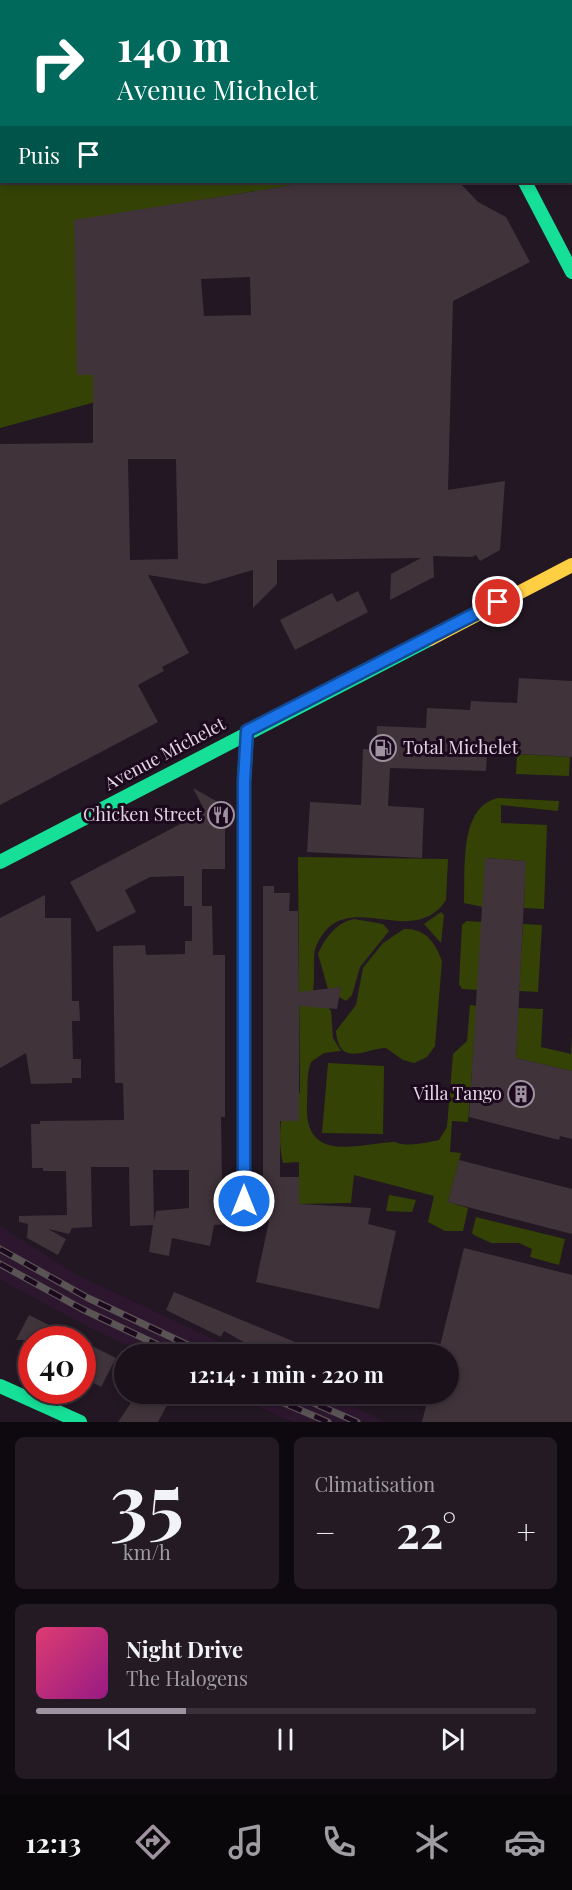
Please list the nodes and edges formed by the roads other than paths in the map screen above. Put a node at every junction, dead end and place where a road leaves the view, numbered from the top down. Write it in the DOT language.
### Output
graph roads {
  1 [pos="526,183"];
  2 [pos="572,272"];
  3 [pos="572,565"];
  4 [pos="247,731"];
  5 [pos="0,862"];
  6 [pos="244,1201"];
  7 [pos="0,1386"];
  8 [pos="80,1422"];
  1 -- 2 [label="street"];
  3 -- 4 [label="street, Avenue Michelet"];
  4 -- 5 [label="street, Avenue Michelet"];
  4 -- 6 [label="street"];
  7 -- 8 [label="street"];
}
